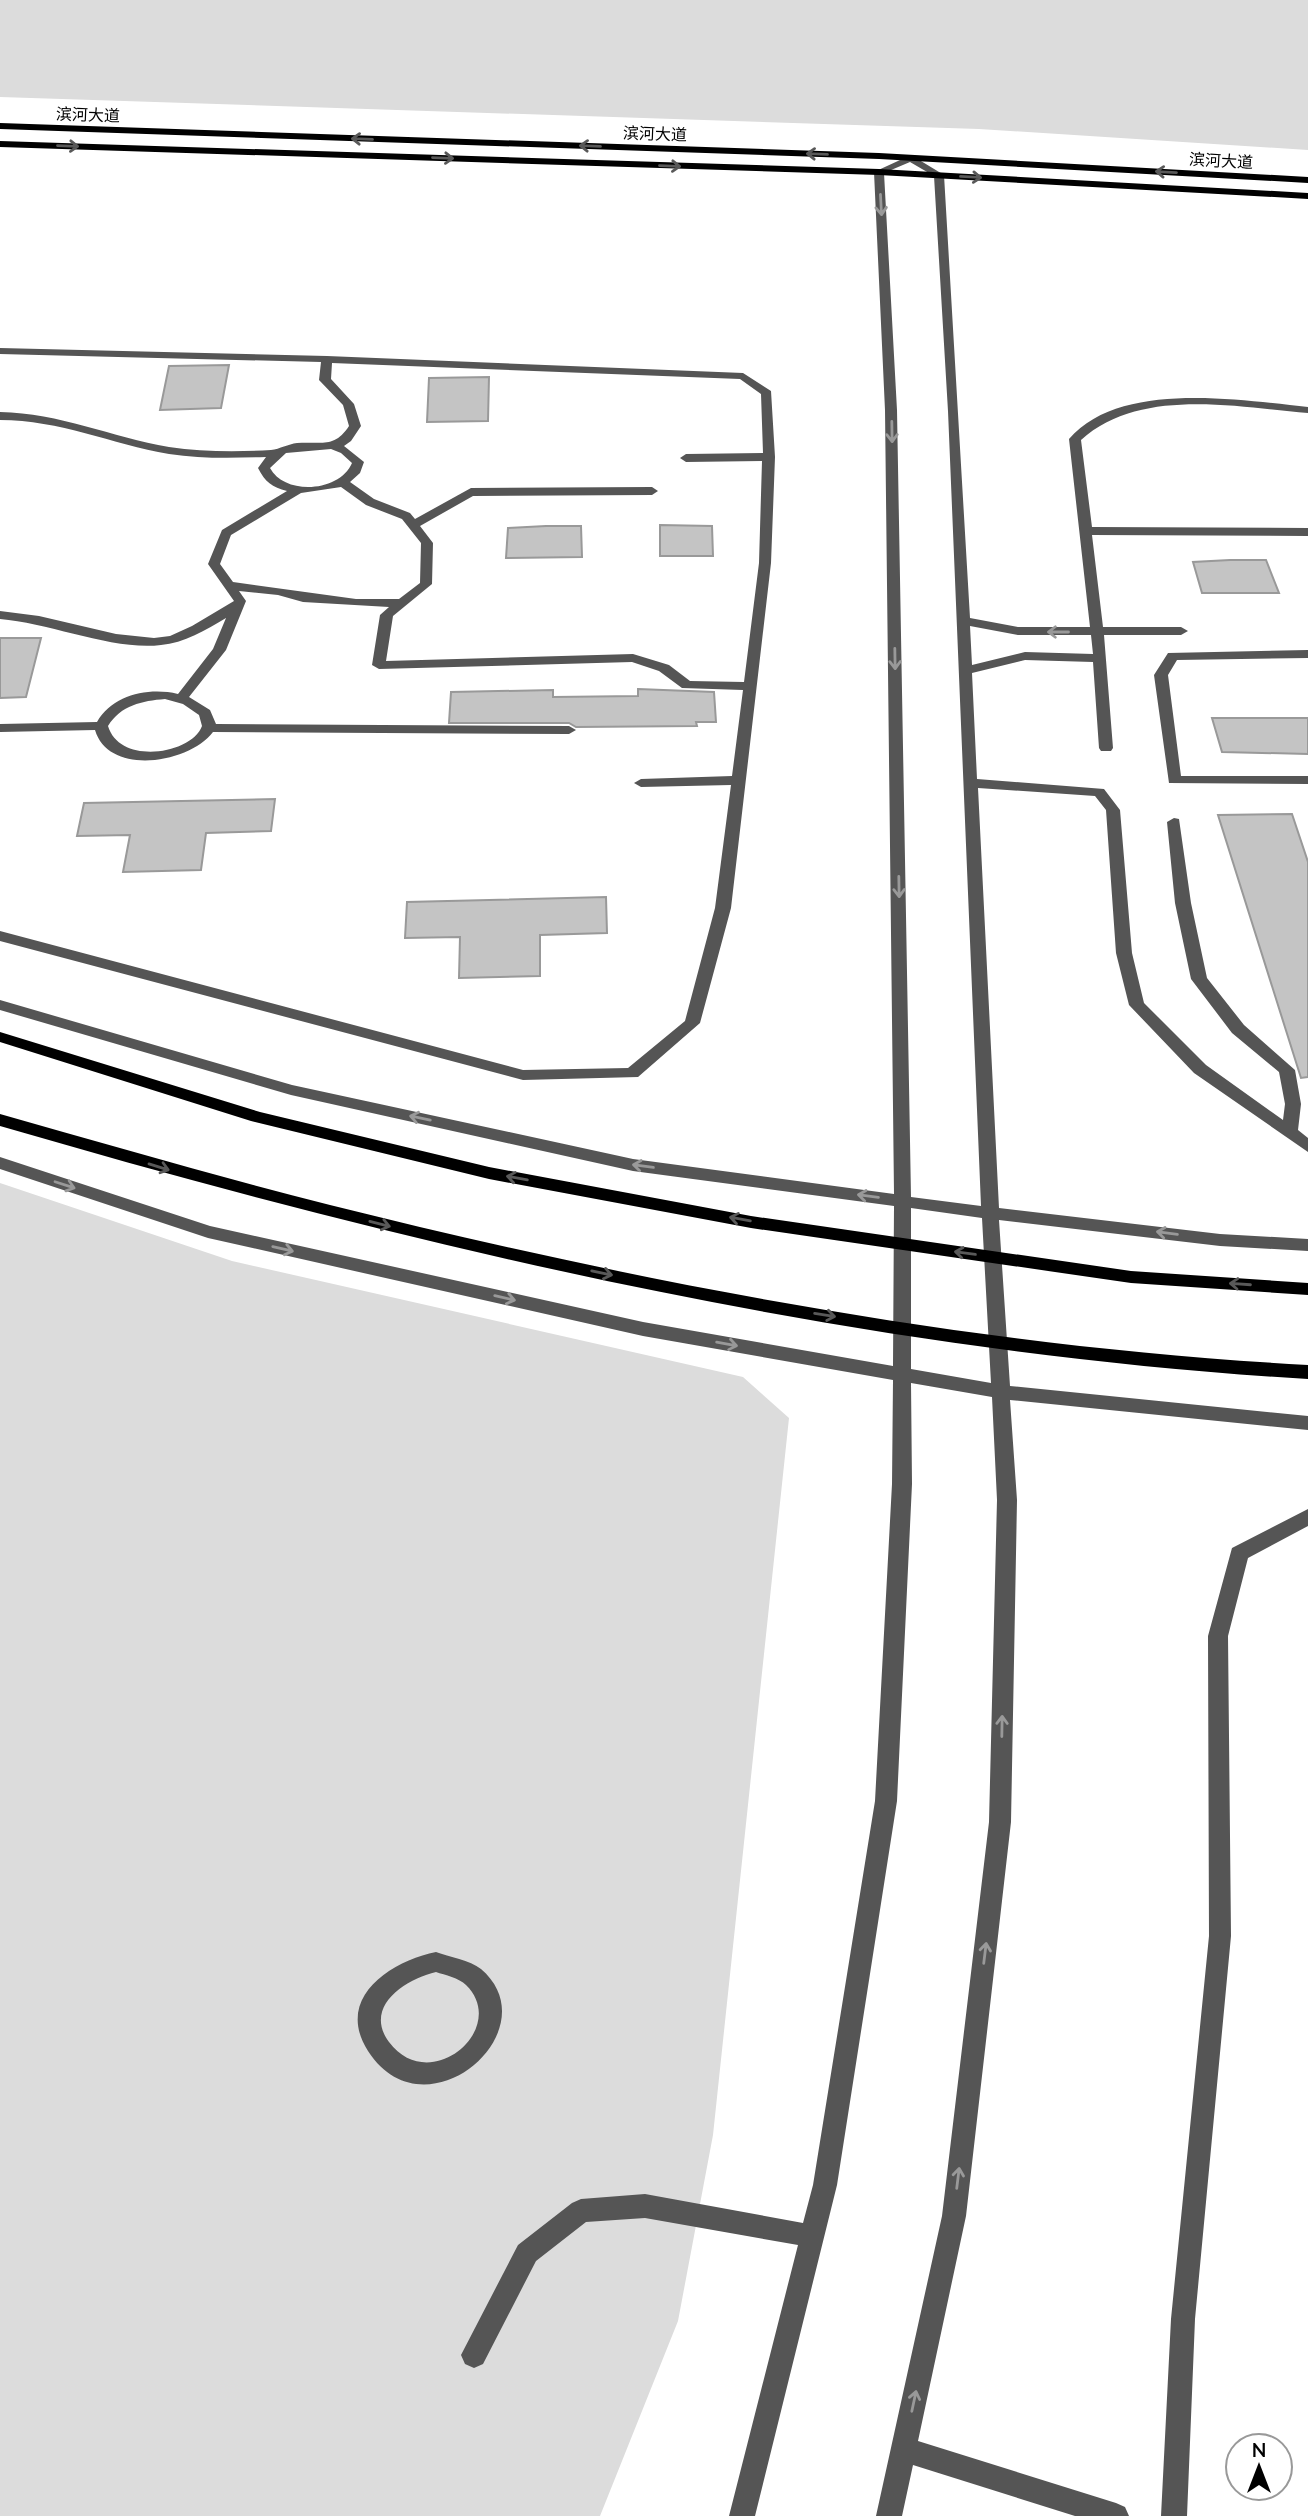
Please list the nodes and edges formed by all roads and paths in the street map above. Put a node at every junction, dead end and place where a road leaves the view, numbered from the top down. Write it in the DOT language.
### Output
graph roads {
  1 [pos="0,126"];
  2 [pos="0,144"];
  3 [pos="911,158"];
  4 [pos="878,172"];
  5 [pos="939,175"];
  6 [pos="1308,180"];
  7 [pos="1308,196"];
  8 [pos="0,351"];
  9 [pos="327,359"];
  10 [pos="1308,410"];
  11 [pos="0,416"];
  12 [pos="333,446"];
  13 [pos="277,453"];
  14 [pos="769,457"];
  15 [pos="686,458"];
  16 [pos="343,483"];
  17 [pos="298,490"];
  18 [pos="652,491"];
  19 [pos="413,525"];
  20 [pos="1085,531"];
  21 [pos="1308,532"];
  22 [pos="231,586"];
  23 [pos="403,603"];
  24 [pos="238,607"];
  25 [pos="0,615"];
  26 [pos="964,621"];
  27 [pos="1181,631"];
  28 [pos="1097,632"];
  29 [pos="1308,654"];
  30 [pos="1100,658"];
  31 [pos="966,670"];
  32 [pos="751,686"];
  33 [pos="182,697"];
  34 [pos="100,726"];
  35 [pos="0,728"];
  36 [pos="207,728"];
  37 [pos="569,730"];
  38 [pos="1106,748"];
  39 [pos="739,780"];
  40 [pos="1308,780"];
  41 [pos="641,783"];
  42 [pos="971,783"];
  43 [pos="1174,822"];
  44 [pos="0,936"];
  45 [pos="0,1004"];
  46 [pos="0,1037"];
  47 [pos="0,1120"];
  48 [pos="1289,1133"];
  49 [pos="1308,1146"];
  50 [pos="0,1163"];
  51 [pos="903,1201"];
  52 [pos="990,1213"];
  53 [pos="903,1244"];
  54 [pos="1308,1245"];
  55 [pos="993,1257"];
  56 [pos="1308,1289"];
  57 [pos="903,1327"];
  58 [pos="998,1342"];
  59 [pos="1308,1372"];
  60 [pos="903,1376"];
  61 [pos="1001,1392"];
  62 [pos="1308,1423"];
  63 [pos="1308,1517"];
  64 [pos="436,1962"];
  65 [pos="812,2236"];
  66 [pos="474,2355"];
  67 [pos="903,2449"];
  68 [pos="742,2516"];
  69 [pos="889,2516"];
  70 [pos="1116,2516"];
  71 [pos="1174,2516"];
  3 -- 1 [label="main road, 滨河大道, one-way"];
  2 -- 4 [label="main road, 滨河大道, one-way"];
  3 -- 4 [label="street"];
  3 -- 5 [label="street"];
  6 -- 3 [label="main road, 滨河大道, one-way"];
  4 -- 5 [label="main road, 滨河大道"];
  4 -- 51 [label="street, one-way"];
  5 -- 7 [label="main road, 滨河大道, one-way"];
  5 -- 26 [label="street"];
  8 -- 9 [label="street"];
  9 -- 12 [label="street"];
  9 -- 14 [label="street"];
  10 -- 20 [label="street"];
  11 -- 13 [label="street"];
  12 -- 13 [label="street"];
  12 -- 16 [label="street"];
  13 -- 17 [label="street"];
  14 -- 15 [label="street"];
  14 -- 32 [label="street"];
  16 -- 17 [label="street"];
  16 -- 19 [label="street"];
  17 -- 22 [label="street"];
  18 -- 19 [label="street"];
  19 -- 23 [label="street"];
  20 -- 21 [label="street"];
  20 -- 28 [label="street"];
  22 -- 23 [label="street"];
  22 -- 24 [label="street"];
  23 -- 32 [label="street"];
  24 -- 25 [label="street"];
  24 -- 33 [label="street"];
  28 -- 26 [label="street, one-way"];
  26 -- 31 [label="street"];
  27 -- 28 [label="street"];
  28 -- 30 [label="street"];
  29 -- 40 [label="street"];
  30 -- 31 [label="street"];
  30 -- 38 [label="street"];
  31 -- 42 [label="street"];
  32 -- 39 [label="street"];
  33 -- 34 [label="street"];
  33 -- 36 [label="street"];
  34 -- 35 [label="street"];
  34 -- 36 [label="street"];
  36 -- 37 [label="street"];
  39 -- 41 [label="street"];
  39 -- 44 [label="street"];
  42 -- 48 [label="street"];
  42 -- 52 [label="street"];
  43 -- 48 [label="street"];
  51 -- 45 [label="street, one-way"];
  53 -- 46 [label="main road, one-way"];
  47 -- 57 [label="main road, one-way"];
  48 -- 49 [label="street"];
  50 -- 60 [label="street, one-way"];
  51 -- 52 [label="street"];
  51 -- 53 [label="street"];
  54 -- 52 [label="street, one-way"];
  52 -- 55 [label="street"];
  55 -- 53 [label="main road, one-way"];
  53 -- 57 [label="street"];
  56 -- 55 [label="main road, one-way"];
  55 -- 58 [label="street"];
  57 -- 58 [label="main road"];
  57 -- 60 [label="street"];
  58 -- 59 [label="main road"];
  58 -- 61 [label="street"];
  60 -- 61 [label="street"];
  60 -- 65 [label="street"];
  61 -- 62 [label="street"];
  67 -- 61 [label="street, one-way"];
  63 -- 71 [label="street"];
  64 -- 64 [label="street"];
  65 -- 66 [label="street"];
  65 -- 68 [label="street"];
  67 -- 69 [label="street"];
  67 -- 70 [label="street"];
}
